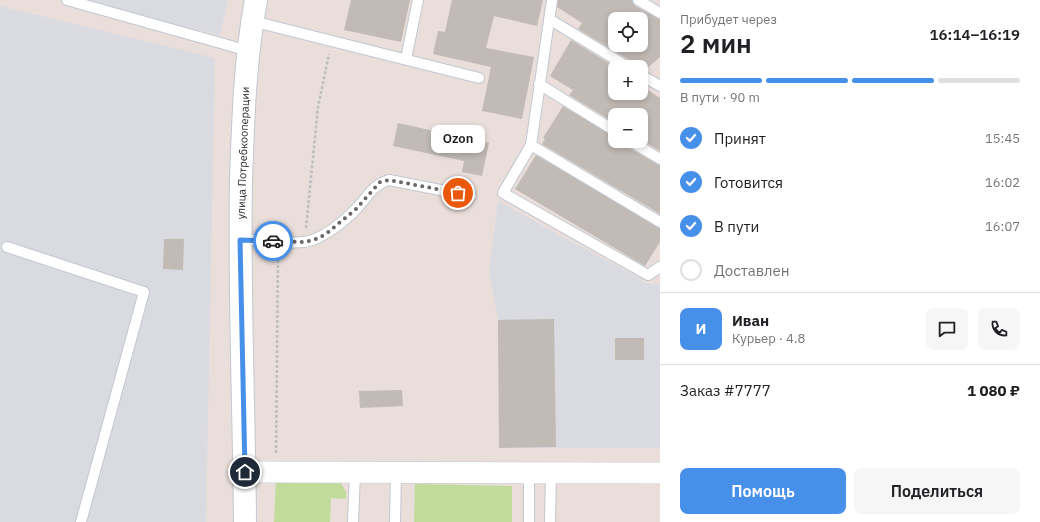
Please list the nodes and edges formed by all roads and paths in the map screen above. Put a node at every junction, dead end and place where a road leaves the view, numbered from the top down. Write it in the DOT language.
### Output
graph roads {
  1 [pos="67,0"];
  2 [pos="256,0"];
  3 [pos="418,0"];
  4 [pos="552,0"];
  5 [pos="638,0"];
  6 [pos="660,13"];
  7 [pos="549,19"];
  8 [pos="252,21"];
  9 [pos="332,41"];
  10 [pos="249,51"];
  11 [pos="406,59"];
  12 [pos="616,60"];
  13 [pos="479,78"];
  14 [pos="648,79"];
  15 [pos="539,84"];
  16 [pos="660,86"];
  17 [pos="608,127"];
  18 [pos="531,145"];
  19 [pos="642,148"];
  20 [pos="660,159"];
  21 [pos="471,196"];
  22 [pos="660,222"];
  23 [pos="240,240"];
  24 [pos="278,241"];
  25 [pos="305,242"];
  26 [pos="7,247"];
  27 [pos="660,266"];
  28 [pos="245,472"];
  29 [pos="276,472"];
  30 [pos="355,473"];
  31 [pos="396,473"];
  32 [pos="529,473"];
  33 [pos="551,473"];
  34 [pos="658,477"];
  35 [pos="81,522"];
  36 [pos="245,522"];
  37 [pos="354,522"];
  38 [pos="395,522"];
  39 [pos="529,522"];
  40 [pos="550,522"];
  1 -- 10 [label="lane"];
  2 -- 8 [label="main road, улица Потребкооперации"];
  3 -- 11 [label="lane"];
  4 -- 7 [label="lane"];
  5 -- 6 [label="lane"];
  7 -- 12 [label="lane"];
  7 -- 15 [label="lane"];
  8 -- 9 [label="lane"];
  8 -- 10 [label="main road, улица Потребкооперации"];
  9 -- 11 [label="lane"];
  9 -- 25 [label="path"];
  10 -- 23 [label="main road, улица Потребкооперации"];
  11 -- 13 [label="lane"];
  14 -- 16 [label="lane"];
  15 -- 17 [label="lane"];
  15 -- 18 [label="lane"];
  18 -- 22 [label="lane"];
  18 -- 27 [label="lane"];
  19 -- 20 [label="lane"];
  21 -- 25 [label="lane"];
  23 -- 24 [label="lane"];
  23 -- 28 [label="main road, улица Потребкооперации"];
  24 -- 25 [label="lane"];
  24 -- 29 [label="path"];
  26 -- 35 [label="lane"];
  28 -- 29 [label="street"];
  28 -- 36 [label="main road, улица Потребкооперации"];
  29 -- 30 [label="street"];
  30 -- 31 [label="street"];
  30 -- 37 [label="lane"];
  31 -- 32 [label="street"];
  31 -- 38 [label="lane"];
  32 -- 33 [label="street"];
  32 -- 39 [label="lane"];
  33 -- 34 [label="street"];
  33 -- 40 [label="lane"];
}
